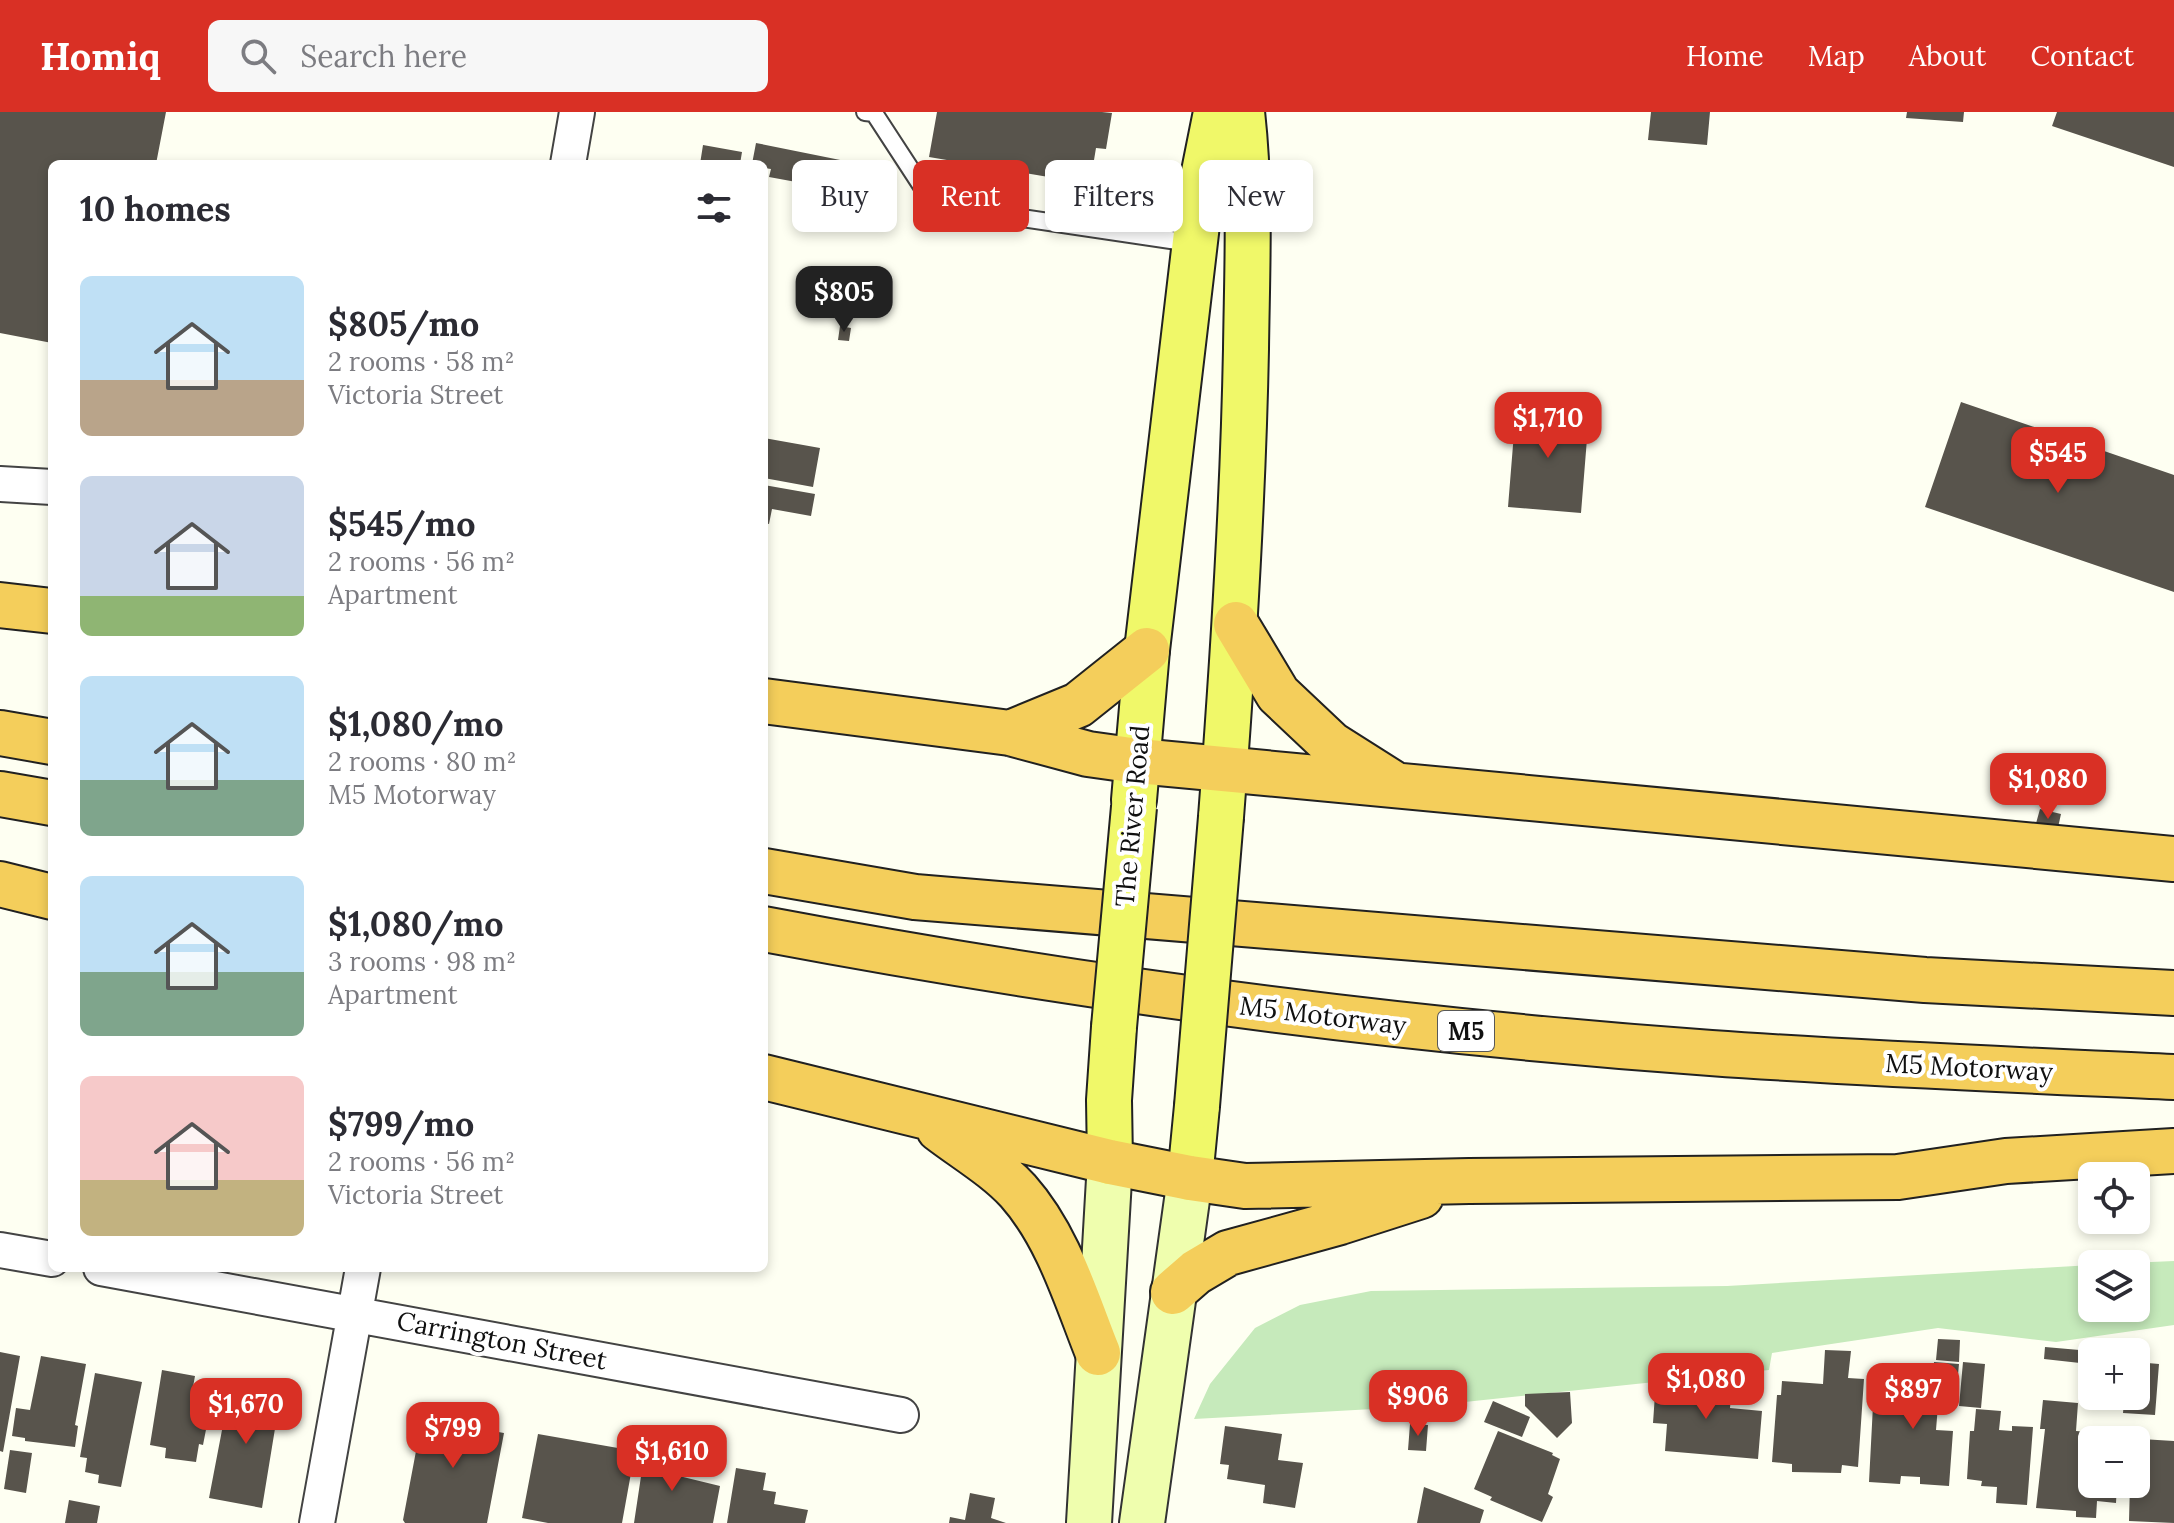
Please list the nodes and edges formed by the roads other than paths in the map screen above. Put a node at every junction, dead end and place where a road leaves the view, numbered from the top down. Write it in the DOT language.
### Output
graph roads {
  1 [pos="577,112"];
  2 [pos="865,112"];
  3 [pos="1216,112"];
  4 [pos="1242,112"];
  5 [pos="569,160"];
  6 [pos="1195,244"];
  7 [pos="0,484"];
  8 [pos="48,487"];
  9 [pos="0,605"];
  10 [pos="48,611"];
  11 [pos="1236,624"];
  12 [pos="1147,650"];
  13 [pos="768,702"];
  14 [pos="0,733"];
  15 [pos="1010,733"];
  16 [pos="48,741"];
  17 [pos="1138,761"];
  18 [pos="1225,769"];
  19 [pos="1400,788"];
  20 [pos="0,794"];
  21 [pos="48,802"];
  22 [pos="2174,859"];
  23 [pos="768,872"];
  24 [pos="0,884"];
  25 [pos="48,896"];
  26 [pos="768,930"];
  27 [pos="2174,993"];
  28 [pos="2174,1077"];
  29 [pos="768,1078"];
  30 [pos="925,1118"];
  31 [pos="2174,1151"];
  32 [pos="1110,1162"];
  33 [pos="1190,1178"];
  34 [pos="1469,1181"];
  35 [pos="0,1250"];
  36 [pos="48,1258"];
  37 [pos="124,1272"];
  38 [pos="362,1272"];
  39 [pos="1173,1292"];
  40 [pos="355,1313"];
  41 [pos="1098,1353"];
  42 [pos="901,1415"];
  43 [pos="317,1523"];
  44 [pos="1089,1523"];
  45 [pos="1142,1523"];
  1 -- 5 [label="street"];
  2 -- 6 [label="lane"];
  3 -- 6 [label="main road, The River Road"];
  4 -- 11 [label="main road"];
  6 -- 12 [label="main road, The River Road"];
  7 -- 8 [label="street"];
  9 -- 10 [label="highway"];
  11 -- 18 [label="main road"];
  11 -- 19 [label="highway"];
  12 -- 15 [label="highway"];
  12 -- 17 [label="main road, The River Road"];
  13 -- 15 [label="highway"];
  14 -- 16 [label="highway"];
  15 -- 17 [label="highway"];
  17 -- 18 [label="highway"];
  17 -- 32 [label="main road, The River Road, bridge"];
  18 -- 19 [label="highway"];
  18 -- 33 [label="main road, bridge"];
  19 -- 22 [label="highway"];
  20 -- 21 [label="highway"];
  23 -- 27 [label="highway"];
  24 -- 25 [label="highway"];
  26 -- 28 [label="highway, M5 Motorway / M5"];
  29 -- 30 [label="highway"];
  30 -- 32 [label="highway"];
  30 -- 41 [label="highway"];
  31 -- 34 [label="highway"];
  32 -- 33 [label="highway"];
  32 -- 41 [label="main road, The River Road"];
  33 -- 34 [label="highway"];
  33 -- 39 [label="main road"];
  34 -- 39 [label="highway"];
  35 -- 36 [label="street"];
  37 -- 40 [label="street, Carrington Street"];
  38 -- 40 [label="street"];
  39 -- 45 [label="main road"];
  40 -- 42 [label="street, Carrington Street"];
  40 -- 43 [label="street"];
  41 -- 44 [label="main road, The River Road"];
}
